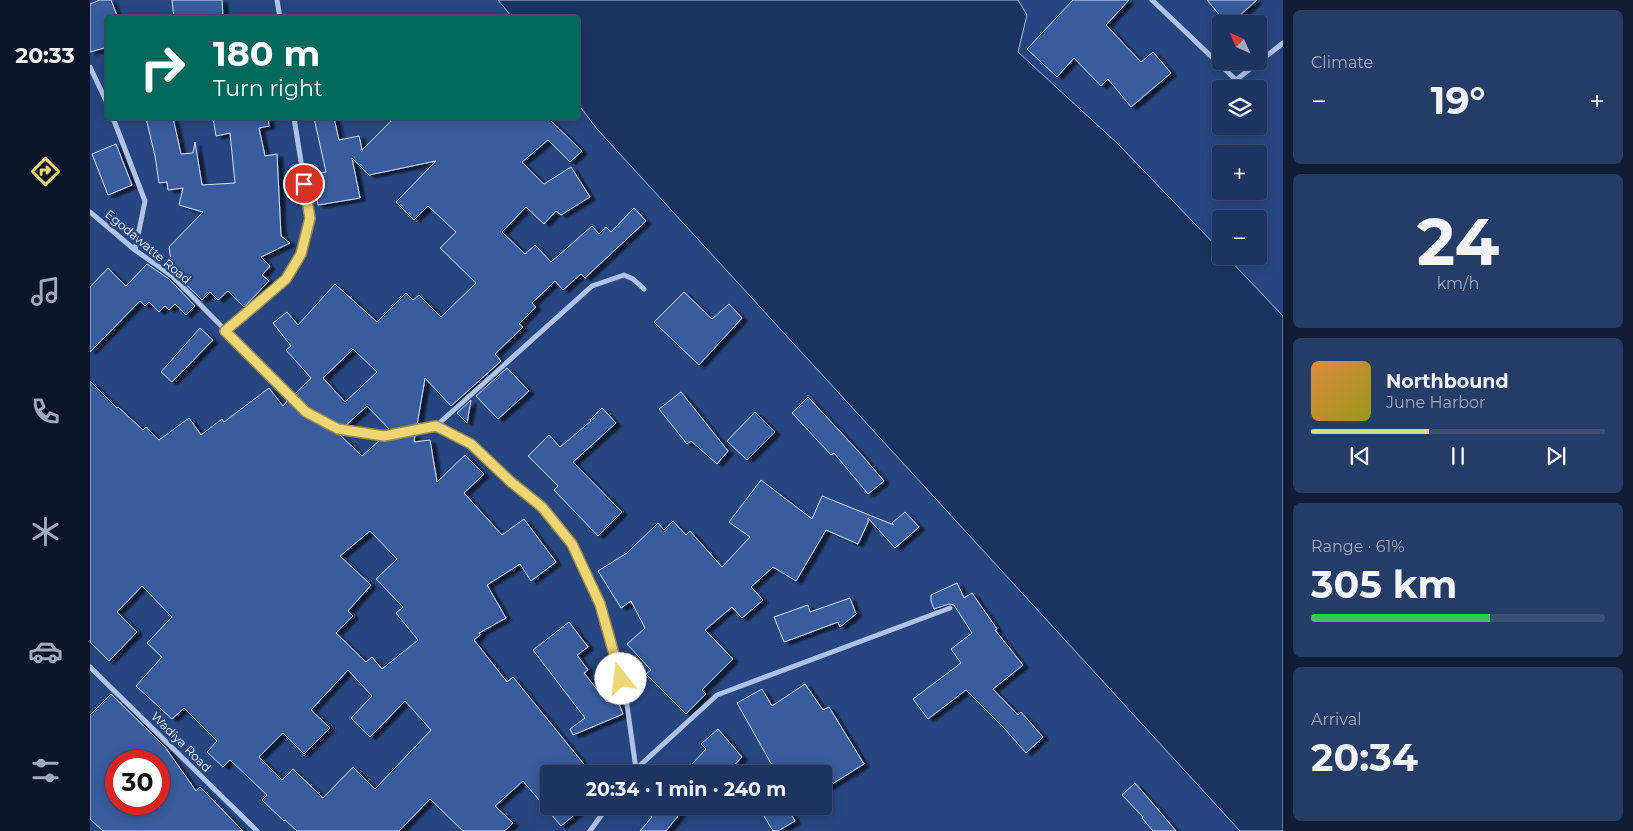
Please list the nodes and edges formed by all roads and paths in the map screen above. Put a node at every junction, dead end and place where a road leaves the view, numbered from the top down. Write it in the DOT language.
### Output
graph roads {
  1 [pos="277,0"];
  2 [pos="1152,0"];
  3 [pos="280,15"];
  4 [pos="1283,43"];
  5 [pos="90,67"];
  6 [pos="105,99"];
  7 [pos="113,120"];
  8 [pos="294,120"];
  9 [pos="90,212"];
  10 [pos="135,250"];
  11 [pos="644,289"];
  12 [pos="225,331"];
  13 [pos="436,426"];
  14 [pos="950,608"];
  15 [pos="90,667"];
  16 [pos="636,765"];
  17 [pos="639,765"];
  18 [pos="602,815"];
  19 [pos="257,831"];
  20 [pos="590,831"];
  1 -- 3 [label="street"];
  2 -- 4 [label="street"];
  5 -- 6 [label="street"];
  7 -- 10 [label="street"];
  8 -- 12 [label="street"];
  9 -- 10 [label="street, Egodawatte Road"];
  10 -- 12 [label="street, Egodawatte Road"];
  11 -- 13 [label="street"];
  12 -- 13 [label="street, Egodawatte Road"];
  13 -- 16 [label="street"];
  14 -- 17 [label="street"];
  15 -- 19 [label="street, Wadiya Road"];
  18 -- 20 [label="street"];
}
